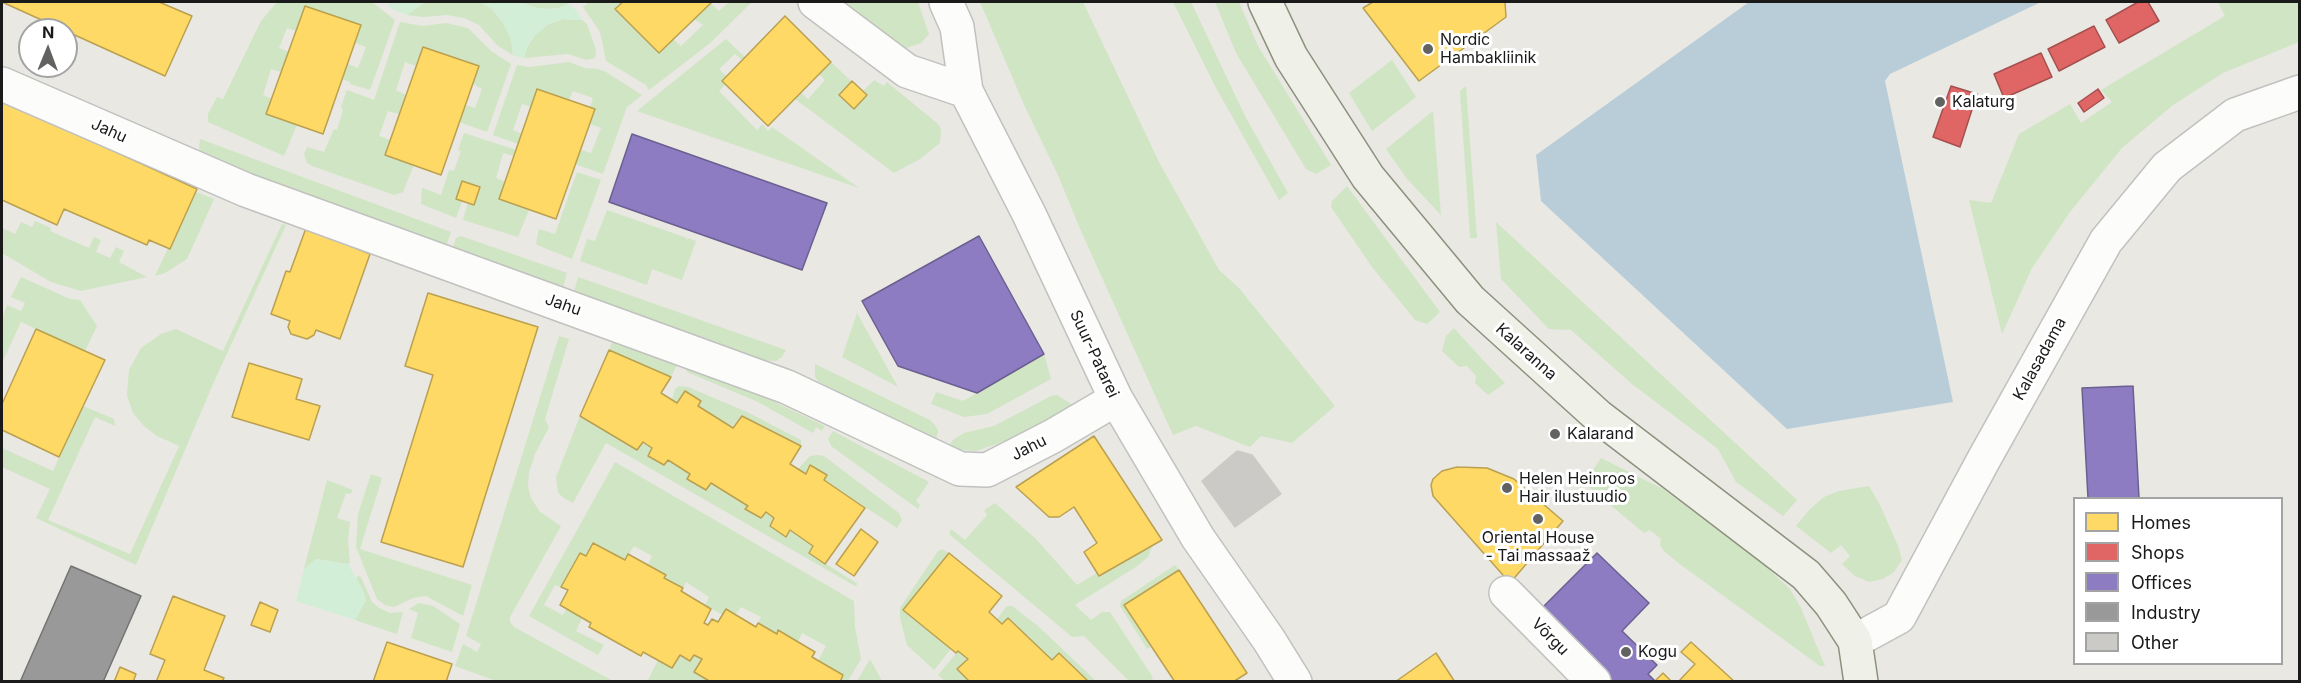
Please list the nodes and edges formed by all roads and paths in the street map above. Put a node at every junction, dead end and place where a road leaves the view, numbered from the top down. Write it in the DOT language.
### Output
graph roads {
  1 [pos="815,2"];
  2 [pos="946,2"];
  3 [pos="1265,2"];
  4 [pos="2,84"];
  5 [pos="966,91"];
  6 [pos="2300,92"];
  7 [pos="1116,399"];
  8 [pos="1506,593"];
  9 [pos="1855,640"];
  10 [pos="1295,681"];
  11 [pos="1594,681"];
  12 [pos="1861,681"];
  1 -- 5 [label="street"];
  2 -- 5 [label="street, Suur-Patarei"];
  3 -- 9 [label="street, Kalaranna"];
  4 -- 7 [label="street, Jahu"];
  5 -- 7 [label="street, Suur-Patarei"];
  6 -- 9 [label="street, Kalasadama"];
  7 -- 10 [label="street, Suur-Patarei"];
  8 -- 11 [label="street, Võrgu"];
  9 -- 12 [label="street"];
}
